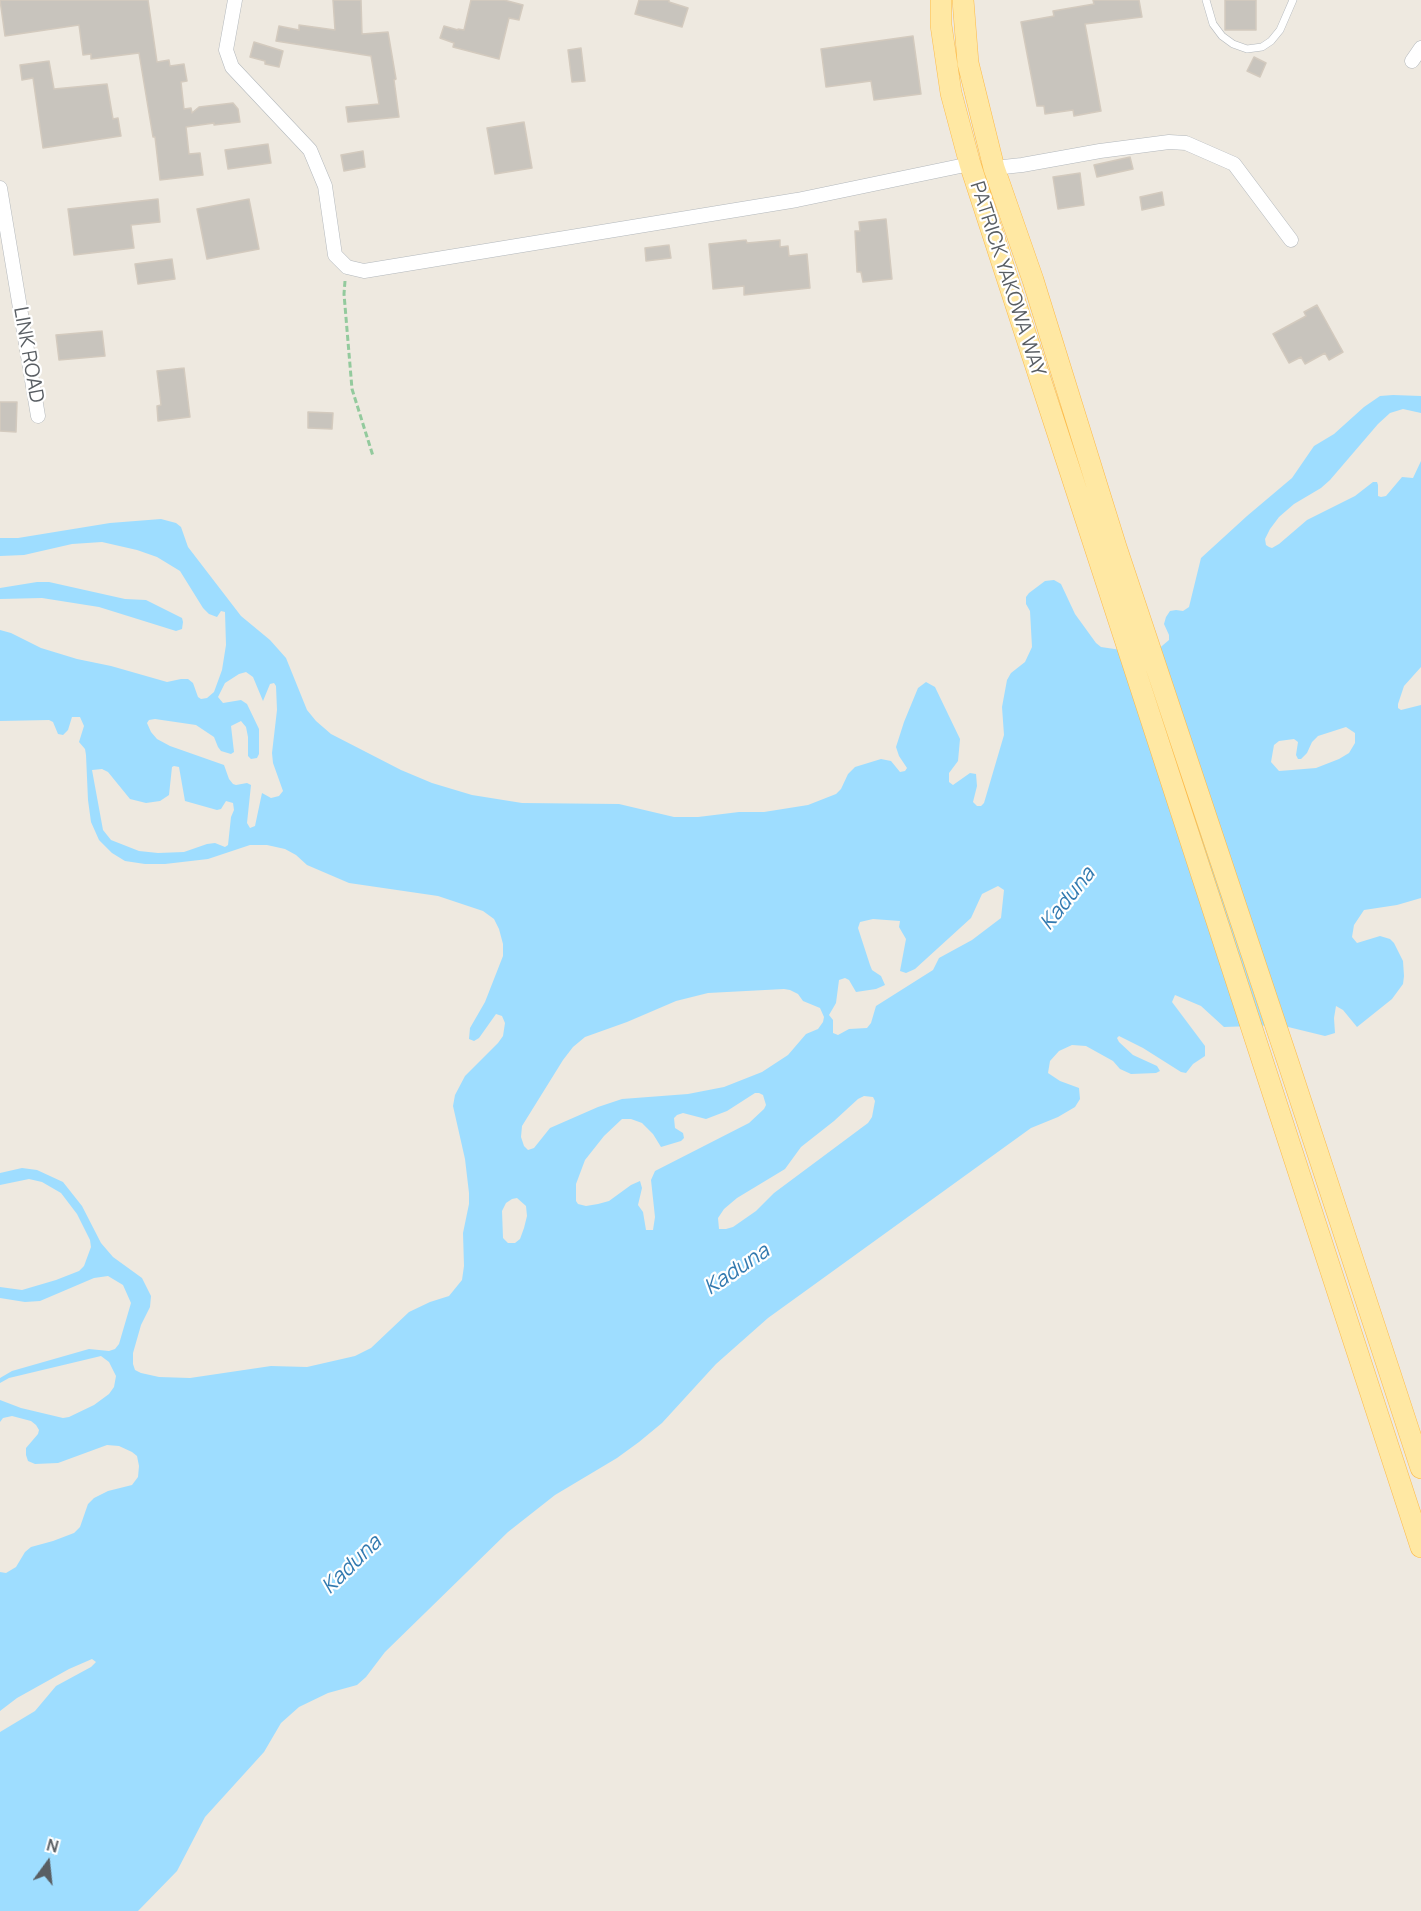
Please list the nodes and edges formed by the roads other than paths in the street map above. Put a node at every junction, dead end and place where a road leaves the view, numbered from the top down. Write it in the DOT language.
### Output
graph roads {
  1 [pos="236,0"];
  2 [pos="941,0"];
  3 [pos="963,0"];
  4 [pos="1206,0"];
  5 [pos="1293,0"];
  6 [pos="1421,48"];
  7 [pos="1412,61"];
  8 [pos="970,164"];
  9 [pos="994,168"];
  10 [pos="0,188"];
  11 [pos="1291,240"];
  12 [pos="38,416"];
  13 [pos="1106,550"];
  14 [pos="1421,1468"];
  15 [pos="1421,1547"];
  1 -- 8 [label="street"];
  2 -- 8 [label="main road, PATRICK YAKOWA WAY"];
  3 -- 9 [label="main road, PATRICK YAKOWA WAY"];
  4 -- 5 [label="lane"];
  6 -- 7 [label="street"];
  8 -- 13 [label="main road, PATRICK YAKOWA WAY"];
  9 -- 11 [label="street"];
  9 -- 13 [label="main road, PATRICK YAKOWA WAY"];
  10 -- 12 [label="street, LINK ROAD"];
  13 -- 14 [label="main road"];
  13 -- 15 [label="main road"];
}
